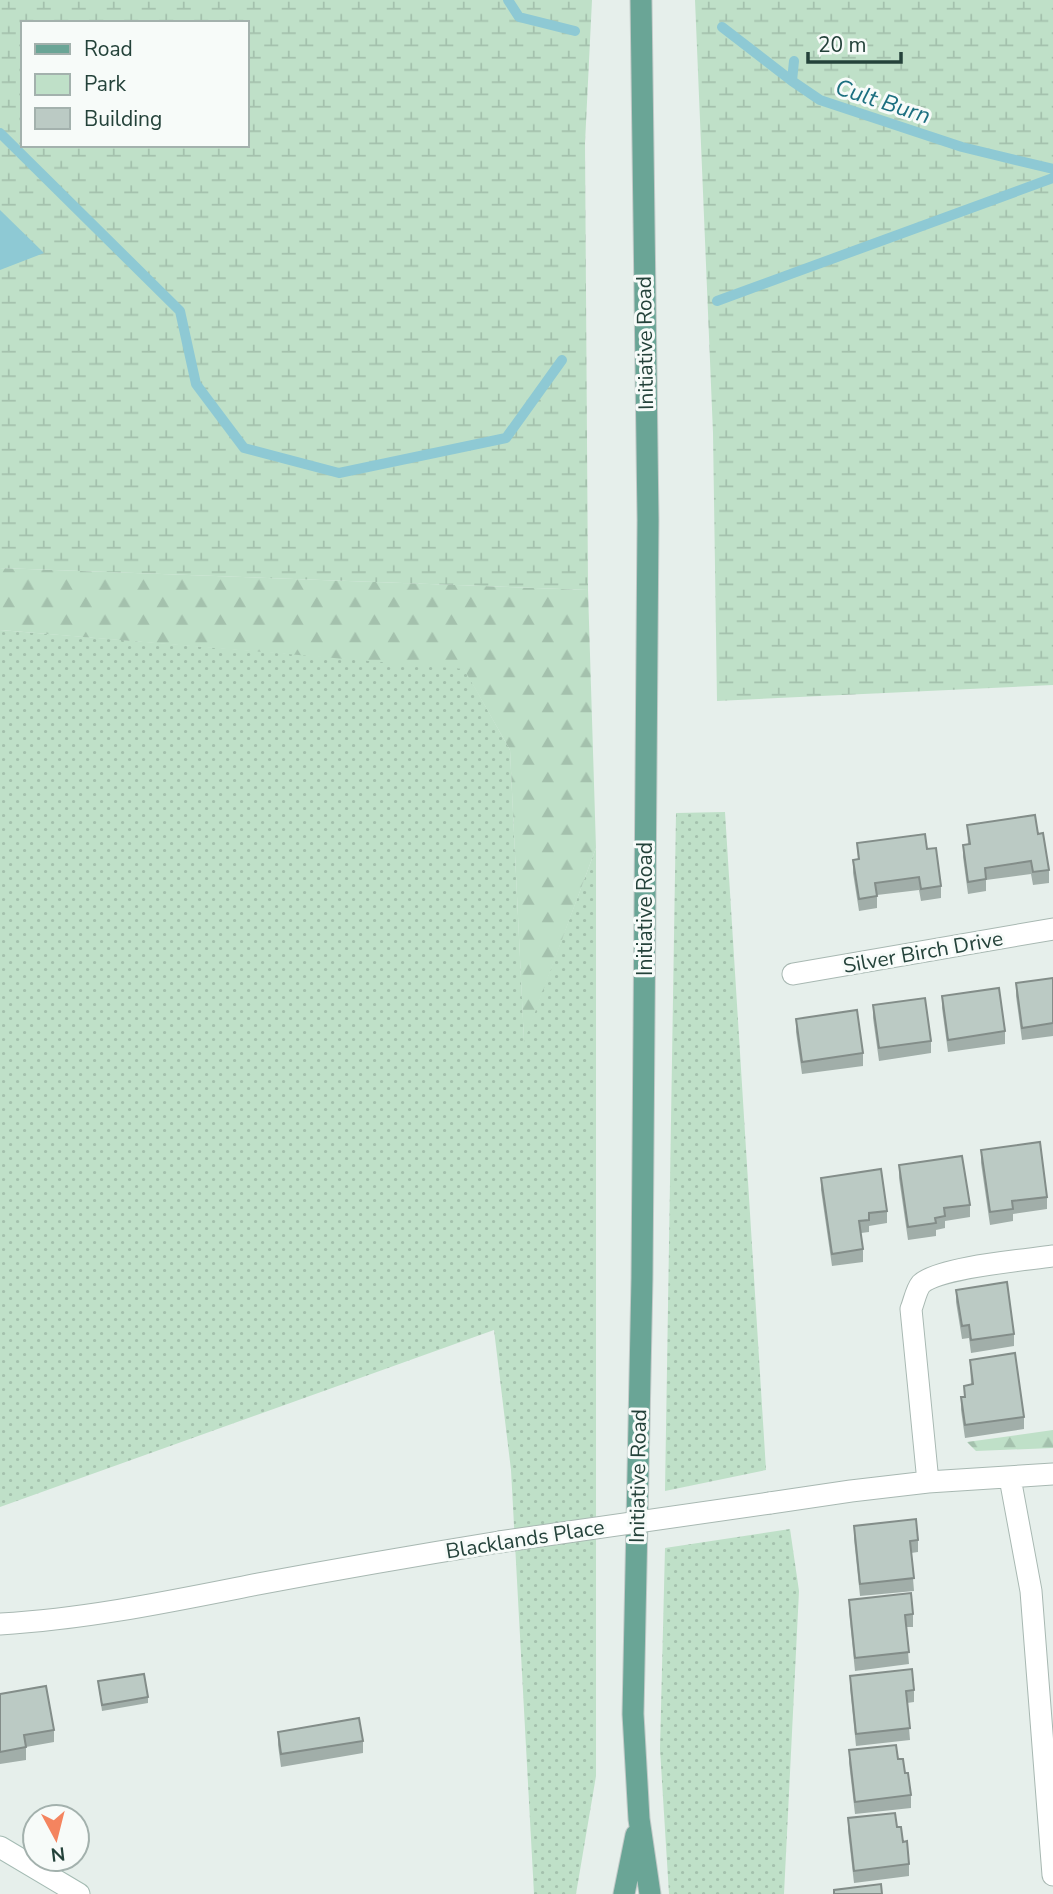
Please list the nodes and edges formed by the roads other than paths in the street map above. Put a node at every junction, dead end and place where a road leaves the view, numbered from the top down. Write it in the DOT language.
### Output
graph roads {
  1 [pos="641,0"];
  2 [pos="1053,929"];
  3 [pos="793,974"];
  4 [pos="1053,1256"];
  5 [pos="1053,1475"];
  6 [pos="1010,1478"];
  7 [pos="928,1482"];
  8 [pos="0,1624"];
  9 [pos="639,1819"];
  10 [pos="0,1847"];
  11 [pos="1053,1875"];
  12 [pos="79,1894"];
  13 [pos="624,1894"];
  14 [pos="650,1894"];
  1 -- 9 [label="main road, Initiative Road"];
  2 -- 3 [label="street, Silver Birch Drive"];
  4 -- 7 [label="street"];
  5 -- 6 [label="street, Blacklands Place"];
  6 -- 7 [label="street, Blacklands Place"];
  6 -- 11 [label="street"];
  7 -- 8 [label="street, Blacklands Place, bridge"];
  9 -- 13 [label="main road, Initiative Road"];
  9 -- 14 [label="main road, Initiative Road"];
  10 -- 12 [label="street"];
}
